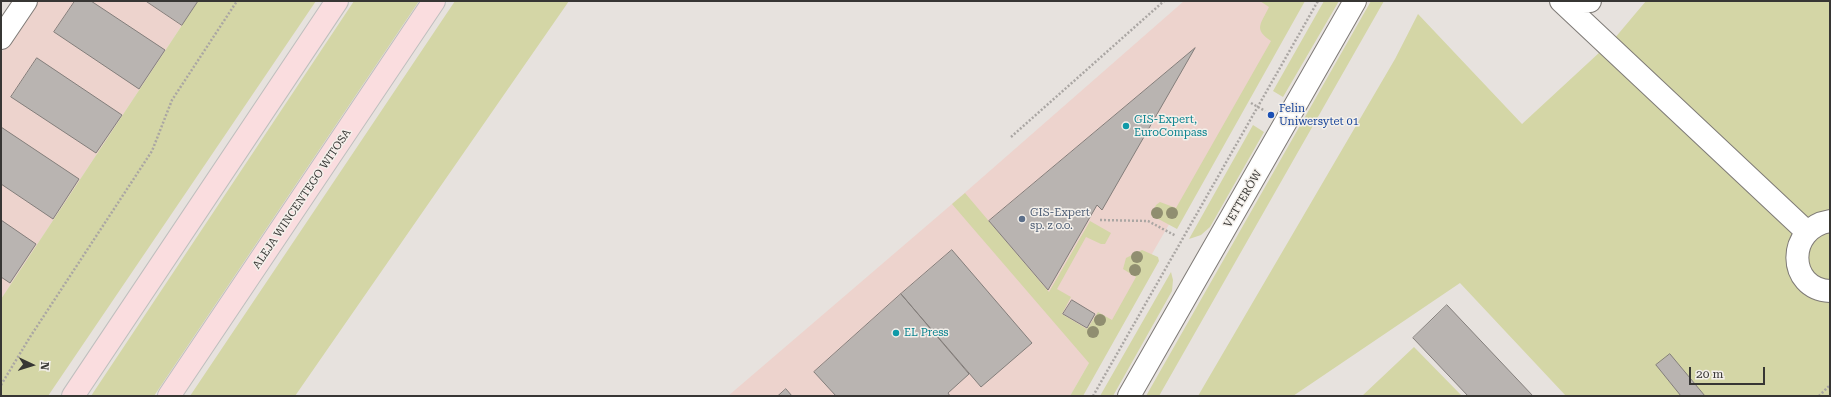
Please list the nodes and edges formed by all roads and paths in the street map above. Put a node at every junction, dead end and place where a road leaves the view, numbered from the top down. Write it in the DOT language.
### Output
graph roads {
  1 [pos="26,1"];
  2 [pos="237,1"];
  3 [pos="337,1"];
  4 [pos="434,1"];
  5 [pos="1164,1"];
  6 [pos="1318,1"];
  7 [pos="1355,1"];
  8 [pos="1590,1"];
  9 [pos="1561,2"];
  10 [pos="1,38"];
  11 [pos="1251,103"];
  12 [pos="1258,107"];
  13 [pos="1269,113"];
  14 [pos="1012,137"];
  15 [pos="1100,220"];
  16 [pos="1830,221"];
  17 [pos="1806,232"];
  18 [pos="1176,236"];
  19 [pos="1829,294"];
  20 [pos="1,385"];
  21 [pos="1830,385"];
  22 [pos="73,396"];
  23 [pos="169,396"];
  24 [pos="1092,396"];
  25 [pos="1129,396"];
  26 [pos="1819,396"];
  1 -- 10 [label="street"];
  2 -- 20 [label="path"];
  3 -- 22 [label="main road"];
  4 -- 23 [label="main road, ALEJA WINCENTEGO WITOSA"];
  5 -- 14 [label="path"];
  6 -- 12 [label="path"];
  7 -- 25 [label="street, VETTERÓW"];
  8 -- 9 [label="street"];
  9 -- 17 [label="street"];
  11 -- 12 [label="path"];
  12 -- 13 [label="path"];
  12 -- 24 [label="path"];
  15 -- 18 [label="path"];
  16 -- 17 [label="street"];
  17 -- 19 [label="street"];
  21 -- 26 [label="path"];
}
